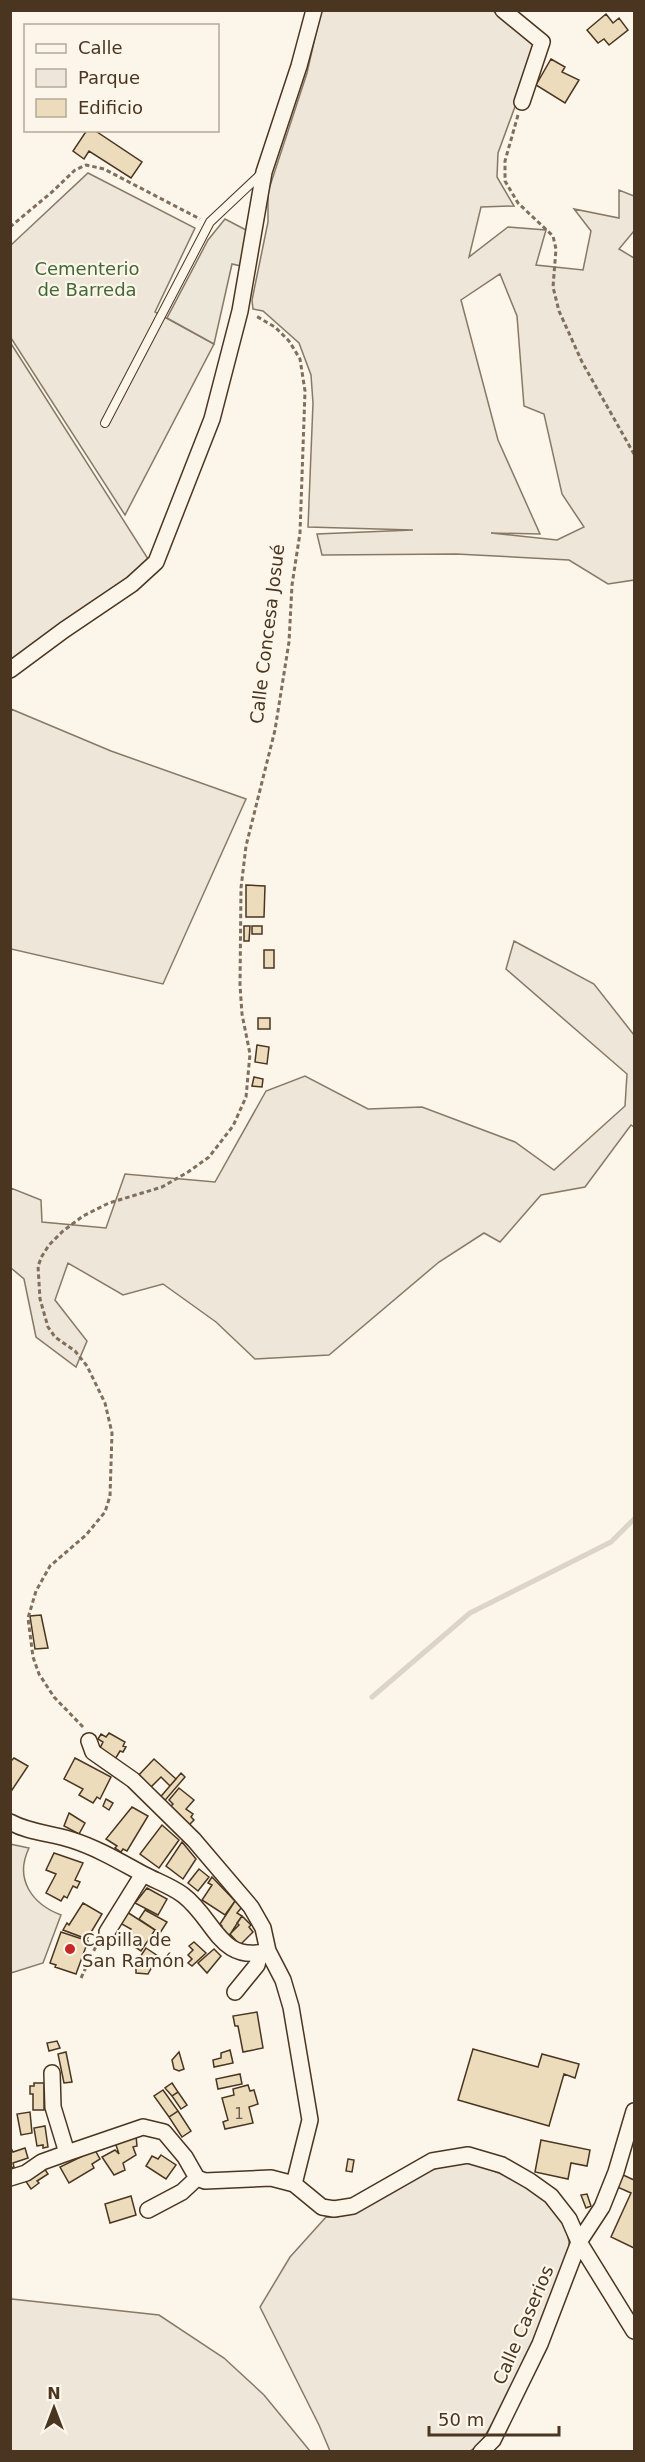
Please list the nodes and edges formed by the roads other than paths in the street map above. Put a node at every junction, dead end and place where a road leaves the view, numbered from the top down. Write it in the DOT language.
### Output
graph roads {
  1 [pos="314,10"];
  2 [pos="503,10"];
  3 [pos="522,102"];
  4 [pos="264,172"];
  5 [pos="105,423"];
  6 [pos="10,670"];
  7 [pos="89,1741"];
  8 [pos="10,1822"];
  9 [pos="143,1874"];
  10 [pos="107,1932"];
  11 [pos="264,1952"];
  12 [pos="235,1992"];
  13 [pos="52,2073"];
  14 [pos="634,2111"];
  15 [pos="67,2152"];
  16 [pos="10,2178"];
  17 [pos="197,2178"];
  18 [pos="294,2184"];
  19 [pos="148,2210"];
  20 [pos="579,2242"];
  21 [pos="634,2331"];
  22 [pos="481,2451"];
  1 -- 4 [label="street"];
  2 -- 3 [label="street"];
  4 -- 5 [label="lane"];
  4 -- 6 [label="street"];
  7 -- 11 [label="street"];
  8 -- 9 [label="street"];
  9 -- 10 [label="street"];
  9 -- 11 [label="street"];
  11 -- 12 [label="street"];
  11 -- 18 [label="street"];
  13 -- 15 [label="street"];
  14 -- 20 [label="street, Calle Caserios"];
  15 -- 16 [label="street"];
  15 -- 17 [label="street"];
  17 -- 18 [label="street"];
  17 -- 19 [label="street"];
  18 -- 20 [label="street"];
  20 -- 21 [label="street"];
  20 -- 22 [label="street, Calle Caserios"];
}
